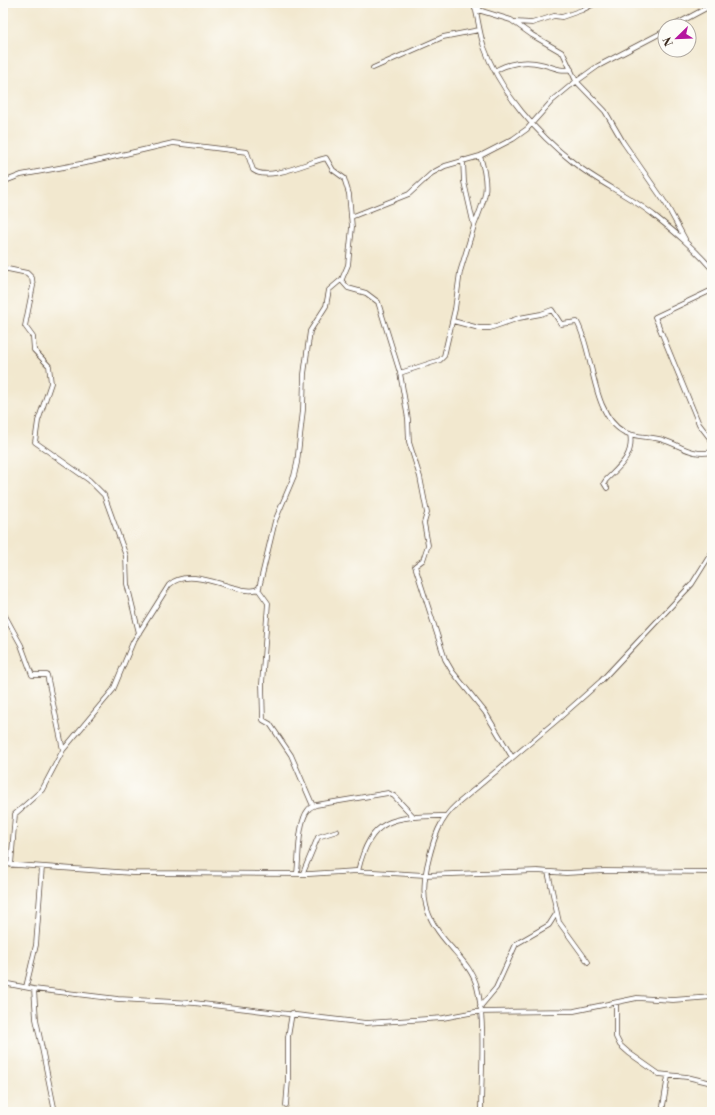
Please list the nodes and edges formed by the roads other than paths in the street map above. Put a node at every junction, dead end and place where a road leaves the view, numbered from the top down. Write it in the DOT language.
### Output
graph roads {
  1 [pos="474,3"];
  2 [pos="487,3"];
  3 [pos="596,3"];
  4 [pos="712,5"];
  5 [pos="475,9"];
  6 [pos="688,18"];
  7 [pos="513,22"];
  8 [pos="479,30"];
  9 [pos="657,35"];
  10 [pos="373,68"];
  11 [pos="571,69"];
  12 [pos="495,71"];
  13 [pos="576,81"];
  14 [pos="531,123"];
  15 [pos="480,156"];
  16 [pos="463,160"];
  17 [pos="3,182"];
  18 [pos="351,216"];
  19 [pos="474,226"];
  20 [pos="685,239"];
  21 [pos="3,268"];
  22 [pos="712,269"];
  23 [pos="341,280"];
  24 [pos="712,290"];
  25 [pos="453,321"];
  26 [pos="400,373"];
  27 [pos="630,434"];
  28 [pos="712,441"];
  29 [pos="712,452"];
  30 [pos="607,488"];
  31 [pos="712,552"];
  32 [pos="258,589"];
  33 [pos="3,612"];
  34 [pos="139,633"];
  35 [pos="63,750"];
  36 [pos="512,757"];
  37 [pos="313,806"];
  38 [pos="445,816"];
  39 [pos="414,817"];
  40 [pos="338,831"];
  41 [pos="3,864"];
  42 [pos="11,864"];
  43 [pos="42,867"];
  44 [pos="358,871"];
  45 [pos="548,872"];
  46 [pos="712,872"];
  47 [pos="297,873"];
  48 [pos="303,873"];
  49 [pos="425,875"];
  50 [pos="556,914"];
  51 [pos="588,962"];
  52 [pos="3,983"];
  53 [pos="26,987"];
  54 [pos="34,989"];
  55 [pos="712,997"];
  56 [pos="616,1003"];
  57 [pos="480,1010"];
  58 [pos="292,1013"];
  59 [pos="668,1076"];
  60 [pos="712,1083"];
  61 [pos="286,1105"];
  62 [pos="55,1112"];
  63 [pos="481,1112"];
  64 [pos="662,1112"];
  1 -- 5 [label="street"];
  2 -- 5 [label="street"];
  3 -- 7 [label="street"];
  4 -- 6 [label="street"];
  5 -- 7 [label="street"];
  5 -- 8 [label="street"];
  7 -- 11 [label="street"];
  8 -- 10 [label="street"];
  8 -- 12 [label="street"];
  9 -- 13 [label="street"];
  11 -- 12 [label="street"];
  11 -- 13 [label="street"];
  12 -- 14 [label="street"];
  13 -- 14 [label="street"];
  13 -- 20 [label="street"];
  14 -- 15 [label="street"];
  14 -- 20 [label="street"];
  15 -- 16 [label="street"];
  15 -- 19 [label="street"];
  16 -- 18 [label="street"];
  16 -- 19 [label="street"];
  17 -- 18 [label="street"];
  18 -- 23 [label="street"];
  19 -- 25 [label="street"];
  20 -- 22 [label="street"];
  21 -- 34 [label="street"];
  23 -- 26 [label="street"];
  23 -- 32 [label="street"];
  24 -- 28 [label="street"];
  25 -- 26 [label="street"];
  25 -- 27 [label="street"];
  26 -- 36 [label="street"];
  27 -- 29 [label="street"];
  27 -- 30 [label="street"];
  31 -- 36 [label="street"];
  32 -- 34 [label="street"];
  32 -- 37 [label="street"];
  33 -- 35 [label="street"];
  34 -- 35 [label="street"];
  35 -- 42 [label="street"];
  36 -- 38 [label="street"];
  37 -- 39 [label="street"];
  37 -- 47 [label="street"];
  38 -- 39 [label="street"];
  38 -- 49 [label="street"];
  39 -- 44 [label="street"];
  40 -- 48 [label="street"];
  41 -- 42 [label="street"];
  42 -- 43 [label="street"];
  43 -- 47 [label="street"];
  43 -- 53 [label="street"];
  44 -- 48 [label="street"];
  44 -- 49 [label="street"];
  45 -- 46 [label="street"];
  45 -- 49 [label="street"];
  45 -- 50 [label="street"];
  47 -- 48 [label="street"];
  49 -- 57 [label="street"];
  50 -- 51 [label="street"];
  50 -- 57 [label="street"];
  52 -- 53 [label="street"];
  53 -- 54 [label="street"];
  54 -- 58 [label="street"];
  54 -- 62 [label="street"];
  55 -- 56 [label="street"];
  56 -- 57 [label="street"];
  56 -- 59 [label="street"];
  57 -- 58 [label="street"];
  57 -- 63 [label="street"];
  58 -- 61 [label="street"];
  59 -- 60 [label="street"];
  59 -- 64 [label="street"];
}
